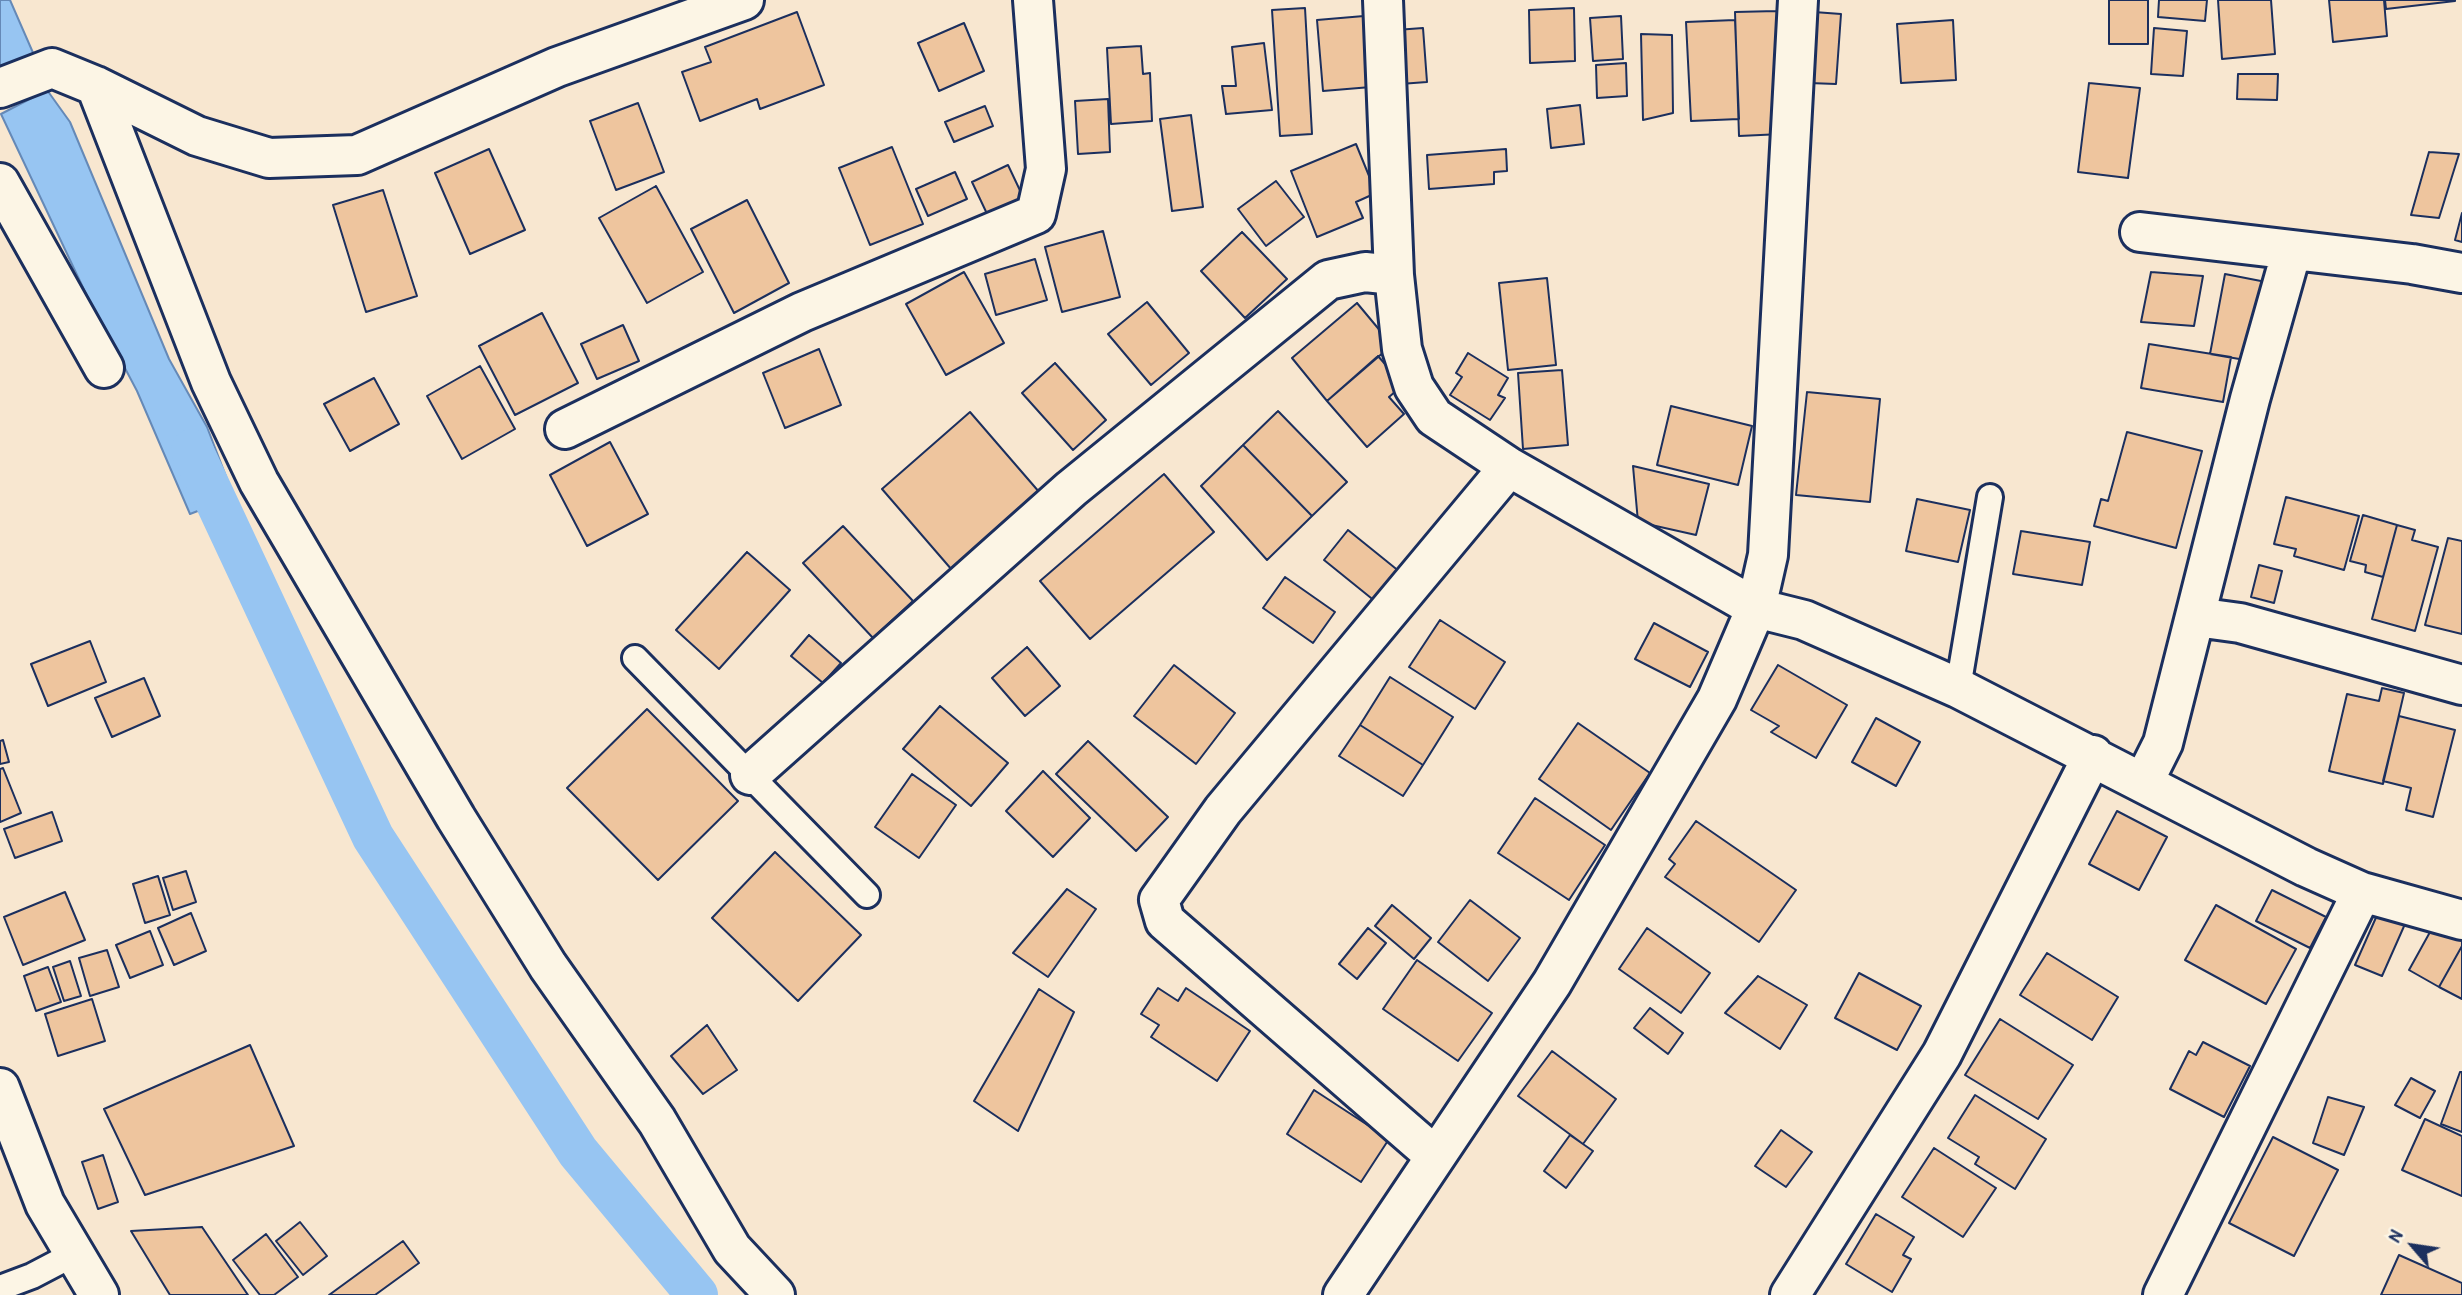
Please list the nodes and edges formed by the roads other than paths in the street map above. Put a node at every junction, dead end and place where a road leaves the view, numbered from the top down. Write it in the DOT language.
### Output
graph roads {
  1 [pos="744,0"];
  2 [pos="1034,0"];
  3 [pos="1383,0"];
  4 [pos="1798,0"];
  5 [pos="96,86"];
  6 [pos="0,88"];
  7 [pos="0,183"];
  8 [pos="2140,232"];
  9 [pos="2291,250"];
  10 [pos="2462,273"];
  11 [pos="1394,275"];
  12 [pos="104,369"];
  13 [pos="565,429"];
  14 [pos="1510,467"];
  15 [pos="1990,497"];
  16 [pos="1756,608"];
  17 [pos="2196,617"];
  18 [pos="635,658"];
  19 [pos="2462,685"];
  20 [pos="1958,688"];
  21 [pos="2093,755"];
  22 [pos="750,775"];
  23 [pos="2144,782"];
  24 [pos="2362,892"];
  25 [pos="867,895"];
  26 [pos="2462,920"];
  27 [pos="0,1088"];
  28 [pos="1435,1156"];
  29 [pos="74,1254"];
  30 [pos="0,1288"];
  31 [pos="99,1295"];
  32 [pos="775,1295"];
  33 [pos="1343,1295"];
  34 [pos="1790,1295"];
  35 [pos="2163,1295"];
  1 -- 5 [label="street"];
  2 -- 13 [label="street"];
  3 -- 11 [label="street"];
  4 -- 16 [label="street"];
  5 -- 6 [label="street"];
  5 -- 32 [label="street"];
  7 -- 12 [label="street"];
  8 -- 9 [label="street"];
  9 -- 10 [label="street"];
  9 -- 17 [label="street"];
  11 -- 14 [label="street"];
  11 -- 22 [label="street"];
  14 -- 16 [label="street"];
  14 -- 28 [label="street"];
  15 -- 20 [label="lane"];
  16 -- 20 [label="street"];
  16 -- 28 [label="street"];
  17 -- 19 [label="street"];
  17 -- 23 [label="street"];
  18 -- 22 [label="lane"];
  20 -- 21 [label="street"];
  21 -- 23 [label="street"];
  21 -- 34 [label="street"];
  22 -- 25 [label="lane"];
  23 -- 24 [label="street"];
  24 -- 26 [label="street"];
  24 -- 35 [label="street"];
  27 -- 29 [label="street"];
  28 -- 33 [label="street"];
  29 -- 30 [label="lane"];
  29 -- 31 [label="street"];
}
